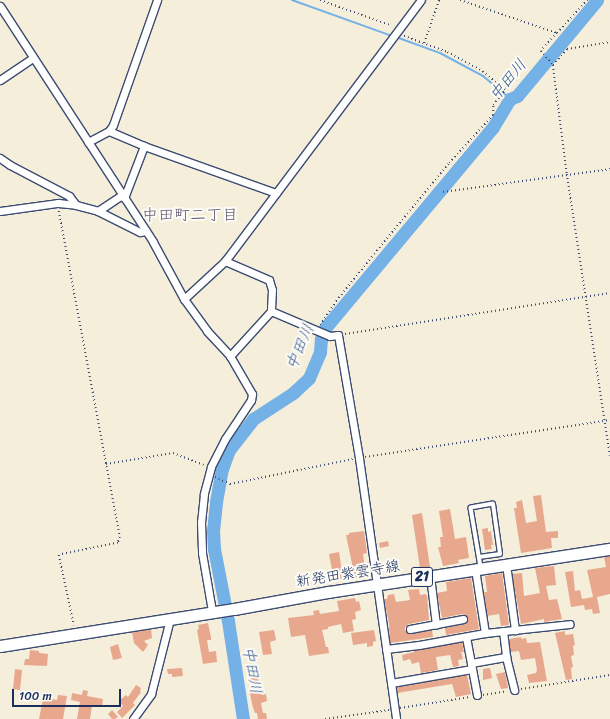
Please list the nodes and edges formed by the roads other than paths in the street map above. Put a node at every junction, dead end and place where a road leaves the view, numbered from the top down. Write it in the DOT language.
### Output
graph roads {
  1 [pos="157,0"];
  2 [pos="421,0"];
  3 [pos="0,6"];
  4 [pos="33,58"];
  5 [pos="0,80"];
  6 [pos="109,131"];
  7 [pos="88,142"];
  8 [pos="144,146"];
  9 [pos="0,158"];
  10 [pos="276,193"];
  11 [pos="123,196"];
  12 [pos="76,205"];
  13 [pos="0,211"];
  14 [pos="98,211"];
  15 [pos="146,231"];
  16 [pos="225,261"];
  17 [pos="184,299"];
  18 [pos="271,311"];
  19 [pos="230,356"];
  20 [pos="610,548"];
  21 [pos="506,564"];
  22 [pos="478,565"];
  23 [pos="430,576"];
  24 [pos="376,584"];
  25 [pos="214,611"];
  26 [pos="170,619"];
  27 [pos="463,619"];
  28 [pos="570,624"];
  29 [pos="436,625"];
  30 [pos="410,629"];
  31 [pos="515,630"];
  32 [pos="503,631"];
  33 [pos="485,634"];
  34 [pos="466,637"];
  35 [pos="0,646"];
  36 [pos="386,649"];
  37 [pos="506,657"];
  38 [pos="472,666"];
  39 [pos="391,683"];
  40 [pos="514,690"];
  41 [pos="477,695"];
  42 [pos="133,719"];
  43 [pos="396,719"];
  1 -- 6 [label="street"];
  2 -- 10 [label="street"];
  3 -- 4 [label="street"];
  4 -- 5 [label="street"];
  4 -- 7 [label="street"];
  6 -- 7 [label="street"];
  6 -- 8 [label="street"];
  7 -- 11 [label="street"];
  8 -- 10 [label="street"];
  8 -- 11 [label="street"];
  9 -- 12 [label="street"];
  10 -- 16 [label="street"];
  11 -- 14 [label="street"];
  11 -- 15 [label="street"];
  12 -- 13 [label="street"];
  12 -- 14 [label="street"];
  14 -- 15 [label="street"];
  15 -- 17 [label="street"];
  16 -- 17 [label="street"];
  16 -- 18 [label="street"];
  17 -- 19 [label="street"];
  18 -- 19 [label="street"];
  18 -- 24 [label="street"];
  19 -- 25 [label="street"];
  20 -- 21 [label="main road, 新発田紫雲寺線 / 21"];
  21 -- 22 [label="main road, 新発田紫雲寺線 / 21"];
  21 -- 31 [label="street"];
  22 -- 22 [label="lane"];
  22 -- 23 [label="main road, 新発田紫雲寺線 / 21"];
  22 -- 33 [label="street"];
  23 -- 24 [label="main road, 新発田紫雲寺線 / 21"];
  23 -- 29 [label="street"];
  24 -- 25 [label="main road, 新発田紫雲寺線 / 21"];
  24 -- 36 [label="street"];
  25 -- 26 [label="main road, 21"];
  26 -- 35 [label="main road, 21"];
  26 -- 42 [label="street"];
  27 -- 29 [label="street"];
  28 -- 31 [label="street"];
  29 -- 30 [label="street"];
  31 -- 32 [label="street"];
  32 -- 33 [label="street"];
  32 -- 37 [label="street"];
  33 -- 34 [label="street"];
  34 -- 36 [label="street"];
  34 -- 38 [label="street"];
  36 -- 39 [label="street"];
  37 -- 38 [label="street"];
  37 -- 40 [label="street"];
  38 -- 39 [label="street"];
  38 -- 41 [label="street"];
  39 -- 43 [label="street"];
}
